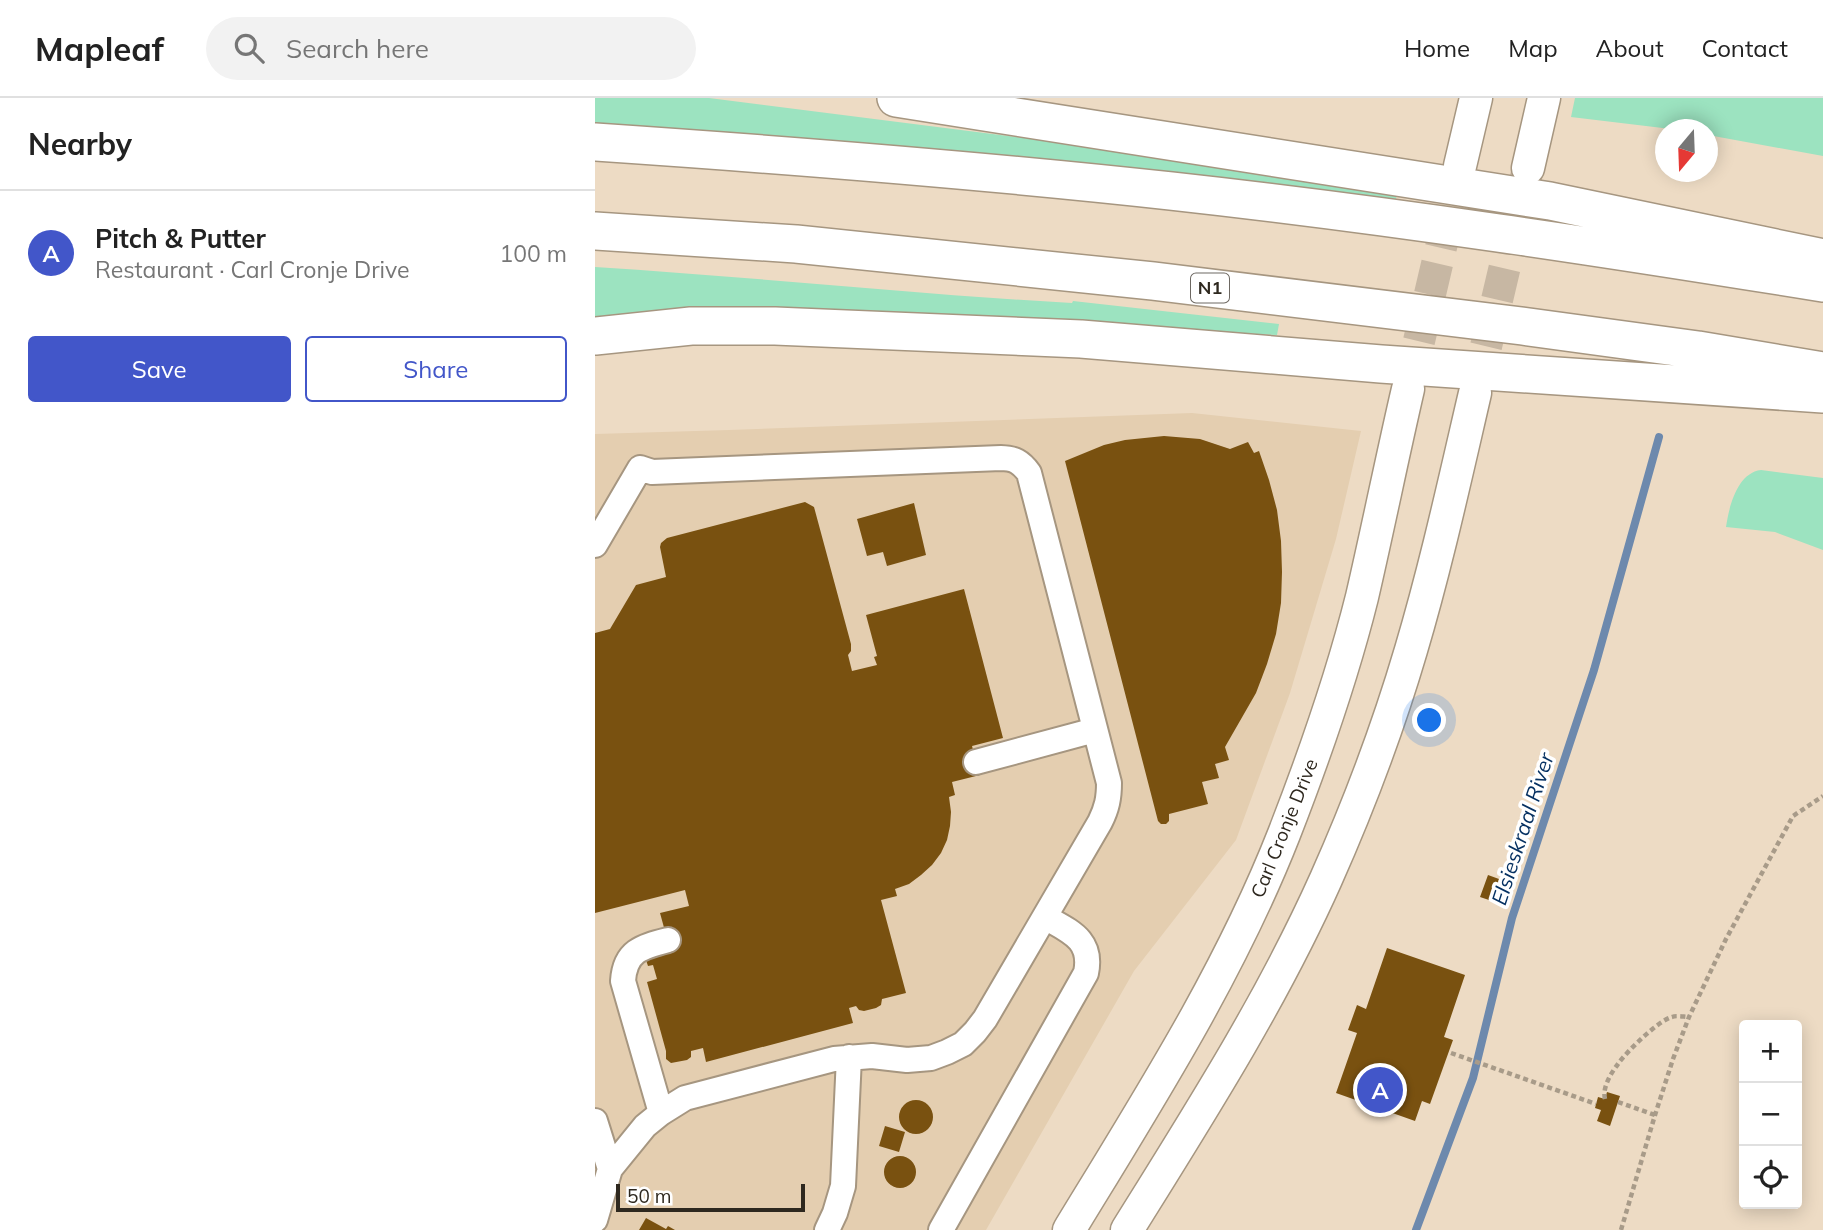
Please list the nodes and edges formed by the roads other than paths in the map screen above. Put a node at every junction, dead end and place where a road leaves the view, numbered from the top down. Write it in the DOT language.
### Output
graph roads {
  1 [pos="896,98"];
  2 [pos="1476,98"];
  3 [pos="1544,98"];
  4 [pos="595,142"];
  5 [pos="1460,166"];
  6 [pos="1528,168"];
  7 [pos="595,231"];
  8 [pos="1823,258"];
  9 [pos="1823,282"];
  10 [pos="595,336"];
  11 [pos="1823,371"];
  12 [pos="1408,389"];
  13 [pos="1475,393"];
  14 [pos="1823,394"];
  15 [pos="596,540"];
  16 [pos="1095,730"];
  17 [pos="976,762"];
  18 [pos="1045,916"];
  19 [pos="668,940"];
  20 [pos="849,1057"];
  21 [pos="661,1113"];
  22 [pos="595,1121"];
  23 [pos="610,1169"];
  24 [pos="595,1220"];
  25 [pos="827,1230"];
  26 [pos="941,1230"];
  27 [pos="1069,1230"];
  28 [pos="1127,1230"];
  1 -- 8 [label="highway"];
  2 -- 5 [label="main road"];
  3 -- 6 [label="main road"];
  4 -- 9 [label="highway"];
  7 -- 11 [label="highway, N1"];
  10 -- 14 [label="highway"];
  12 -- 27 [label="main road, Carl Cronje Drive"];
  13 -- 28 [label="main road"];
  15 -- 16 [label="lane"];
  16 -- 17 [label="lane"];
  16 -- 18 [label="lane"];
  18 -- 20 [label="lane"];
  18 -- 26 [label="lane"];
  19 -- 21 [label="lane"];
  20 -- 21 [label="lane"];
  20 -- 25 [label="lane"];
  21 -- 23 [label="lane"];
  22 -- 23 [label="lane"];
  23 -- 24 [label="lane"];
}
